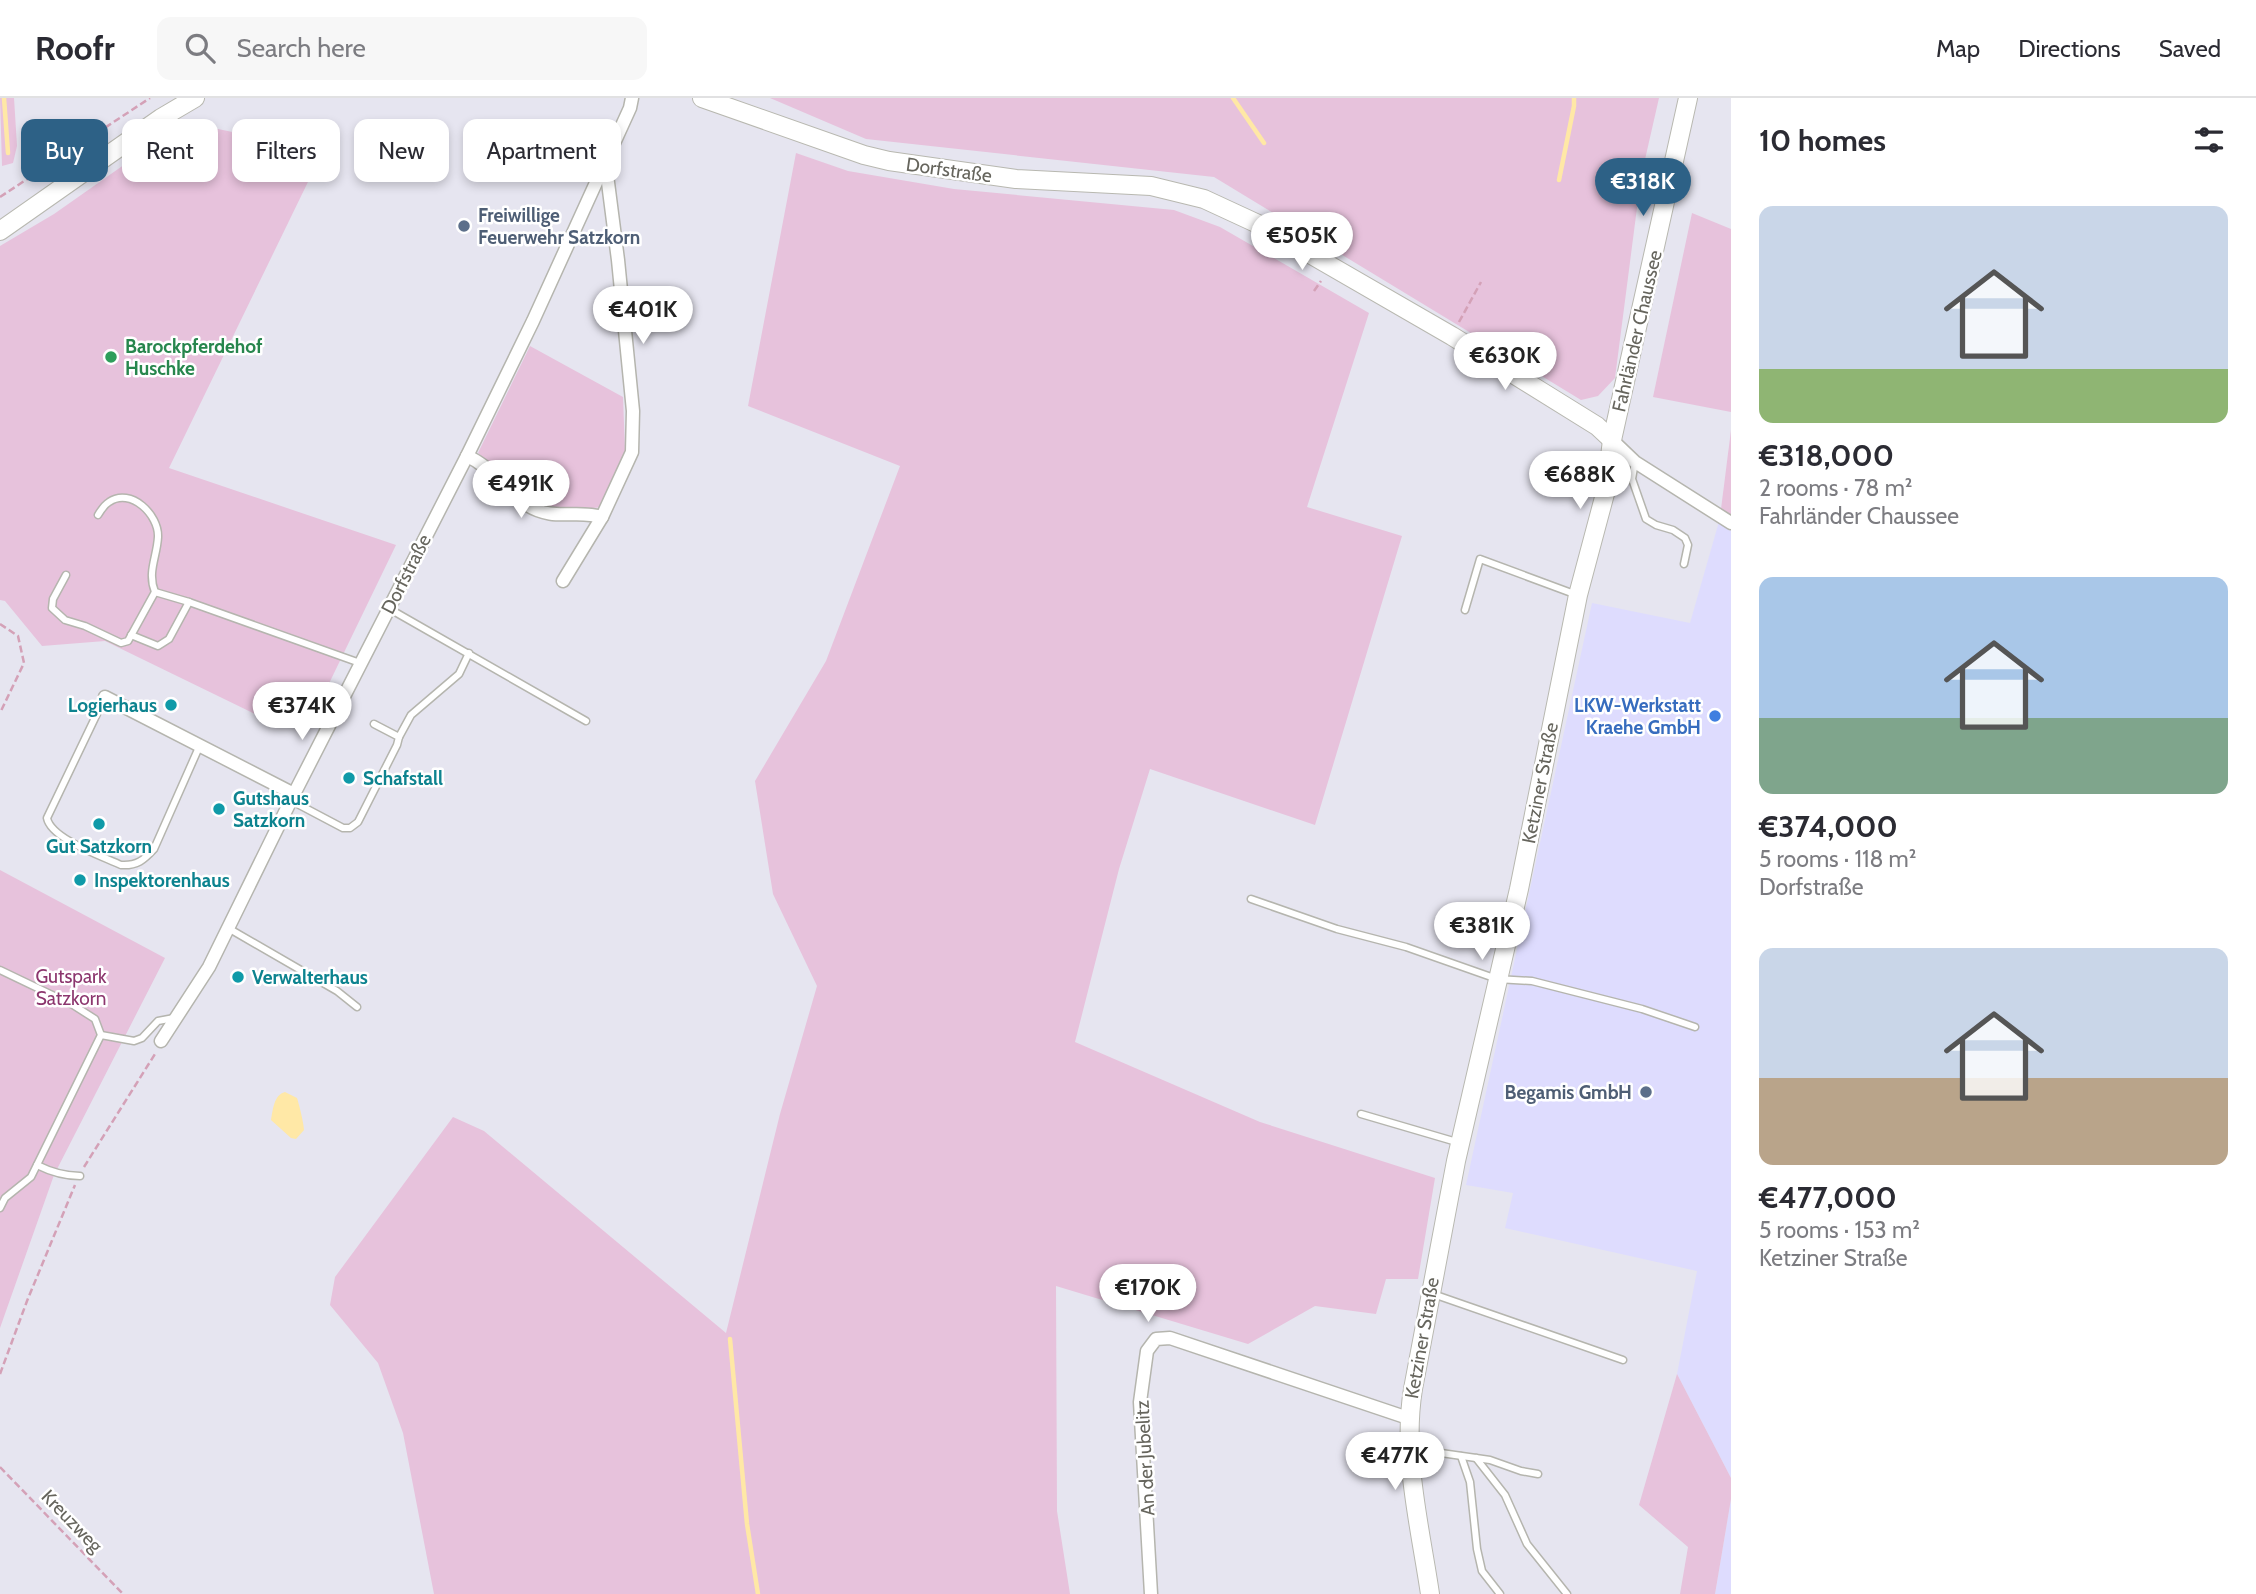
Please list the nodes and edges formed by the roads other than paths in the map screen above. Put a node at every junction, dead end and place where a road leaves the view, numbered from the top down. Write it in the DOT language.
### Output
graph roads {
  1 [pos="195,98"];
  2 [pos="632,98"];
  3 [pos="702,98"];
  4 [pos="1688,98"];
  5 [pos="621,129"];
  6 [pos="598,182"];
  7 [pos="608,182"];
  8 [pos="0,231"];
  9 [pos="1612,440"];
  10 [pos="467,456"];
  11 [pos="1634,462"];
  12 [pos="98,515"];
  13 [pos="602,517"];
  14 [pos="1731,523"];
  15 [pos="1684,564"];
  16 [pos="66,575"];
  17 [pos="563,581"];
  18 [pos="155,592"];
  19 [pos="1578,595"];
  20 [pos="189,602"];
  21 [pos="388,608"];
  22 [pos="1465,610"];
  23 [pos="131,635"];
  24 [pos="469,653"];
  25 [pos="360,663"];
  26 [pos="105,697"];
  27 [pos="586,721"];
  28 [pos="374,724"];
  29 [pos="399,737"];
  30 [pos="200,745"];
  31 [pos="292,797"];
  32 [pos="1251,899"];
  33 [pos="228,928"];
  34 [pos="1,972"];
  35 [pos="1497,979"];
  36 [pos="358,1007"];
  37 [pos="176,1018"];
  38 [pos="1695,1027"];
  39 [pos="101,1035"];
  40 [pos="161,1041"];
  41 [pos="1361,1114"];
  42 [pos="1461,1144"];
  43 [pos="37,1165"];
  44 [pos="80,1176"];
  45 [pos="0,1208"];
  46 [pos="1430,1293"];
  47 [pos="1623,1360"];
  48 [pos="1408,1418"];
  49 [pos="1408,1448"];
  50 [pos="1461,1455"];
  51 [pos="1476,1458"];
  52 [pos="1538,1474"];
  53 [pos="1151,1594"];
  54 [pos="1430,1594"];
  55 [pos="1500,1594"];
  56 [pos="1567,1594"];
  1 -- 8 [label="street"];
  2 -- 5 [label="street, Dorfstraße"];
  3 -- 9 [label="street, Dorfstraße"];
  4 -- 9 [label="street, Fahrländer Chaussee"];
  6 -- 10 [label="street, Dorfstraße"];
  7 -- 13 [label="street"];
  9 -- 11 [label="street"];
  9 -- 19 [label="street, Ketziner Straße"];
  10 -- 13 [label="street"];
  10 -- 21 [label="street, Dorfstraße"];
  11 -- 14 [label="street"];
  11 -- 15 [label="lane"];
  12 -- 18 [label="lane"];
  13 -- 17 [label="street"];
  16 -- 23 [label="lane"];
  18 -- 20 [label="lane"];
  18 -- 23 [label="lane"];
  19 -- 22 [label="lane"];
  19 -- 35 [label="street, Ketziner Straße"];
  20 -- 23 [label="lane"];
  20 -- 25 [label="lane"];
  21 -- 24 [label="lane"];
  21 -- 25 [label="street, Dorfstraße"];
  24 -- 27 [label="lane"];
  24 -- 29 [label="lane"];
  25 -- 31 [label="street, Dorfstraße"];
  26 -- 30 [label="street"];
  26 -- 30 [label="lane"];
  28 -- 29 [label="lane"];
  29 -- 31 [label="lane"];
  30 -- 31 [label="street"];
  31 -- 33 [label="street, Dorfstraße"];
  32 -- 35 [label="lane"];
  33 -- 36 [label="lane"];
  33 -- 37 [label="street, Dorfstraße"];
  34 -- 39 [label="lane"];
  35 -- 38 [label="lane"];
  35 -- 42 [label="street, Ketziner Straße"];
  37 -- 39 [label="lane"];
  37 -- 40 [label="street, Dorfstraße"];
  39 -- 43 [label="lane"];
  41 -- 42 [label="lane"];
  42 -- 46 [label="street, Ketziner Straße"];
  43 -- 44 [label="lane"];
  43 -- 45 [label="lane"];
  46 -- 47 [label="lane"];
  46 -- 48 [label="street, Ketziner Straße"];
  48 -- 49 [label="street, Ketziner Straße"];
  48 -- 53 [label="street, An der Jubelitz"];
  49 -- 50 [label="lane"];
  49 -- 54 [label="street, Ketziner Straße"];
  50 -- 51 [label="lane"];
  50 -- 55 [label="lane"];
  51 -- 52 [label="lane"];
  51 -- 56 [label="lane"];
}
